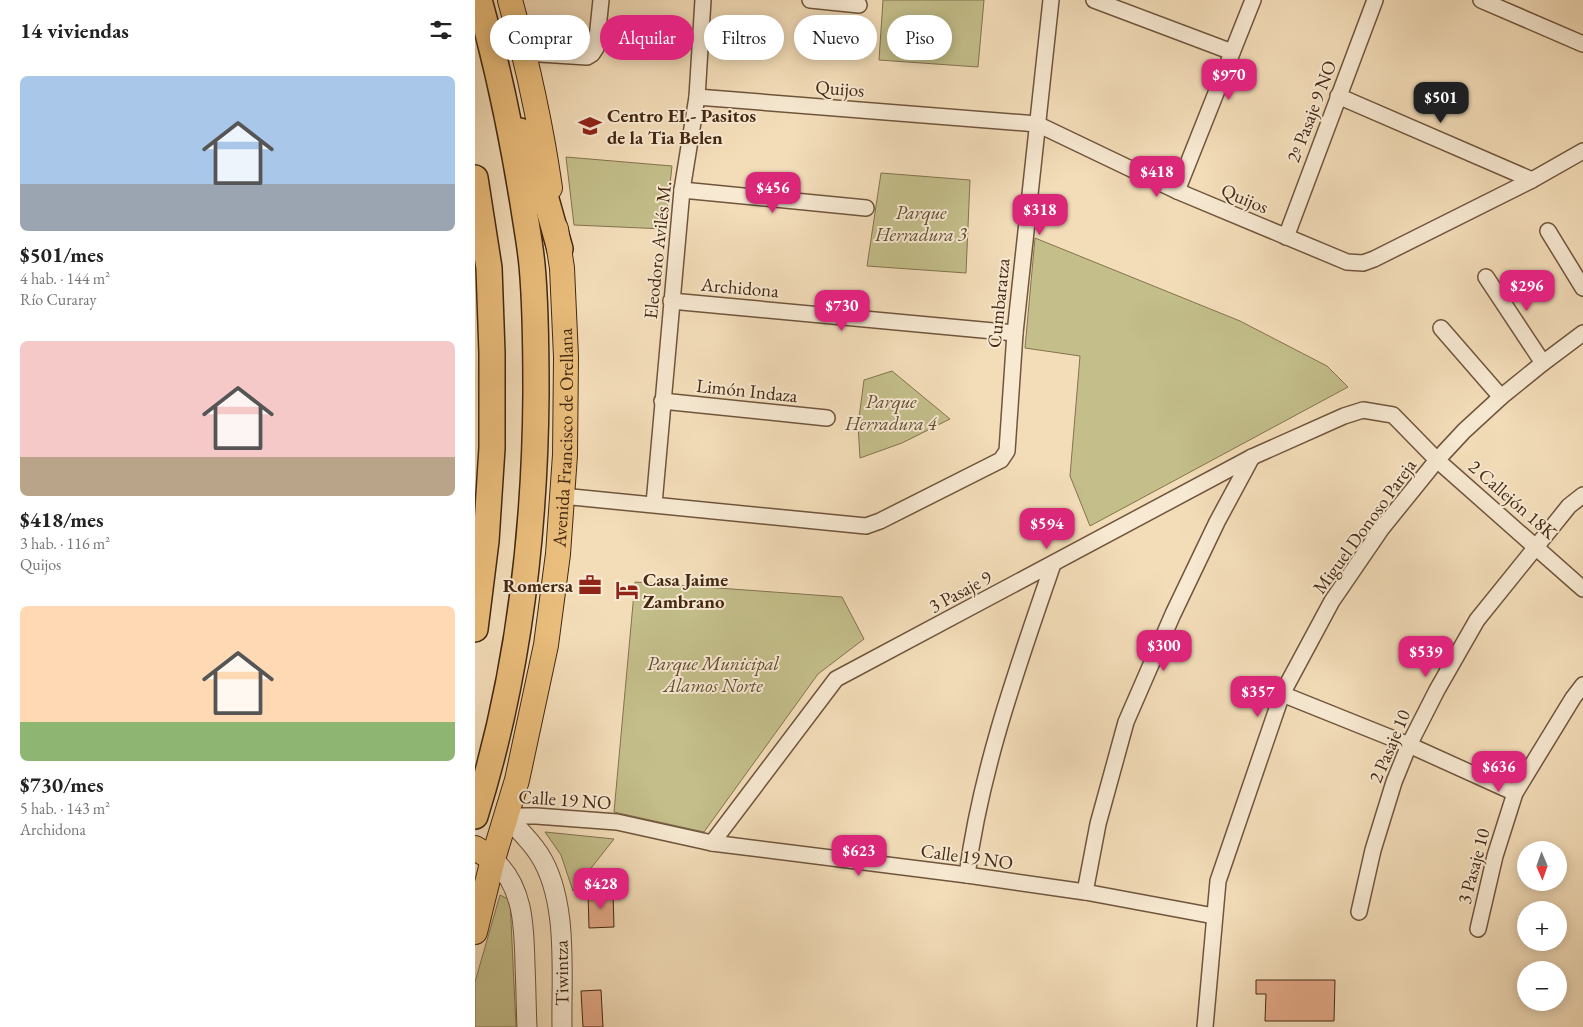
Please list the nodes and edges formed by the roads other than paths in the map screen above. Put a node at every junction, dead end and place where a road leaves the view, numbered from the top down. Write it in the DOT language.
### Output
graph roads {
  1 [pos="479,0"];
  2 [pos="510,0"];
  3 [pos="601,0"];
  4 [pos="703,0"];
  5 [pos="810,0"];
  6 [pos="1051,0"];
  7 [pos="1093,0"];
  8 [pos="1253,0"];
  9 [pos="1375,0"];
  10 [pos="1481,0"];
  11 [pos="859,4"];
  12 [pos="514,15"];
  13 [pos="1583,44"];
  14 [pos="1232,52"];
  15 [pos="590,56"];
  16 [pos="525,60"];
  17 [pos="501,89"];
  18 [pos="1338,96"];
  19 [pos="697,97"];
  20 [pos="1037,124"];
  21 [pos="1583,151"];
  22 [pos="475,178"];
  23 [pos="1532,180"];
  24 [pos="683,190"];
  25 [pos="1177,191"];
  26 [pos="865,208"];
  27 [pos="1548,231"];
  28 [pos="1286,237"];
  29 [pos="559,249"];
  30 [pos="1486,277"];
  31 [pos="1583,288"];
  32 [pos="671,301"];
  33 [pos="1441,328"];
  34 [pos="1015,333"];
  35 [pos="1583,333"];
  36 [pos="1543,363"];
  37 [pos="1501,397"];
  38 [pos="662,401"];
  39 [pos="827,418"];
  40 [pos="1252,457"];
  41 [pos="1437,460"];
  42 [pos="1583,495"];
  43 [pos="562,496"];
  44 [pos="654,504"];
  45 [pos="1536,546"];
  46 [pos="1053,564"];
  47 [pos="1583,589"];
  48 [pos="475,629"];
  49 [pos="1583,685"];
  50 [pos="1282,694"];
  51 [pos="1409,745"];
  52 [pos="1515,793"];
  53 [pos="476,806"];
  54 [pos="506,816"];
  55 [pos="712,843"];
  56 [pos="484,853"];
  57 [pos="967,875"];
  58 [pos="1085,892"];
  59 [pos="1359,912"];
  60 [pos="1215,916"];
  61 [pos="1478,929"];
  62 [pos="475,932"];
  63 [pos="527,1027"];
  64 [pos="561,1027"];
  65 [pos="1205,1027"];
  1 -- 17 [label="highway, Avenida Francisco de Orellana"];
  2 -- 12 [label="main road, Avenida Francisco de Orellana"];
  3 -- 15 [label="street"];
  4 -- 19 [label="street, Eleodoro Avilés M."];
  5 -- 11 [label="street"];
  6 -- 20 [label="street, Cumbaratza"];
  7 -- 14 [label="street"];
  8 -- 14 [label="street"];
  9 -- 18 [label="street, 2º Pasaje 9 NO"];
  10 -- 13 [label="street"];
  14 -- 25 [label="street"];
  16 -- 29 [label="main road, Avenida Francisco de Orellana"];
  17 -- 29 [label="highway"];
  17 -- 53 [label="highway, Avenida Francisco de Orellana"];
  18 -- 23 [label="street"];
  18 -- 28 [label="street, 2º Pasaje 9 NO"];
  19 -- 20 [label="street, Quijos"];
  19 -- 24 [label="street, Eleodoro Avilés M."];
  20 -- 25 [label="street, Quijos"];
  20 -- 34 [label="street, Cumbaratza"];
  21 -- 23 [label="street, Quijos"];
  22 -- 48 [label="highway"];
  23 -- 28 [label="street, Quijos"];
  24 -- 26 [label="street"];
  24 -- 32 [label="street, Eleodoro Avilés M."];
  25 -- 28 [label="street, Quijos"];
  27 -- 31 [label="street"];
  29 -- 43 [label="main road, Avenida Francisco de Orellana"];
  30 -- 36 [label="street"];
  32 -- 34 [label="street, Archidona"];
  32 -- 38 [label="street, Eleodoro Avilés M."];
  33 -- 37 [label="street"];
  34 -- 44 [label="street, Cumbaratza"];
  35 -- 36 [label="street, Miguel Donoso Pareja"];
  36 -- 37 [label="street, Miguel Donoso Pareja"];
  37 -- 41 [label="street, Miguel Donoso Pareja"];
  38 -- 39 [label="street, Limón Indaza"];
  38 -- 44 [label="street, Eleodoro Avilés M."];
  40 -- 41 [label="street, 3 Pasaje 9"];
  40 -- 46 [label="street, 3 Pasaje 9"];
  40 -- 58 [label="street"];
  41 -- 45 [label="street, 2 Callejón 18K"];
  41 -- 50 [label="street, Miguel Donoso Pareja"];
  42 -- 45 [label="street, 2 Pasaje 10"];
  43 -- 44 [label="street"];
  43 -- 54 [label="main road, Avenida Francisco de Orellana"];
  45 -- 47 [label="street, 2 Callejón 18K"];
  45 -- 51 [label="street, 2 Pasaje 10"];
  46 -- 55 [label="street, 3 Pasaje 9"];
  46 -- 57 [label="street"];
  49 -- 52 [label="street, 3 Pasaje 10"];
  50 -- 51 [label="street"];
  50 -- 60 [label="street, Miguel Donoso Pareja"];
  51 -- 52 [label="street"];
  51 -- 59 [label="street, 2 Pasaje 10"];
  52 -- 61 [label="street, 3 Pasaje 10"];
  53 -- 54 [label="main road"];
  54 -- 55 [label="street, Calle 19 NO"];
  54 -- 56 [label="main road, Avenida Francisco de Orellana"];
  54 -- 64 [label="street, Tiwintza"];
  55 -- 57 [label="street, Calle 19 NO"];
  56 -- 62 [label="main road, Avenida Francisco de Orellana"];
  56 -- 63 [label="street, Tiwintza"];
  57 -- 58 [label="street, Calle 19 NO"];
  58 -- 60 [label="street, Calle 19 NO"];
  60 -- 65 [label="street, Miguel Donoso Pareja"];
}
